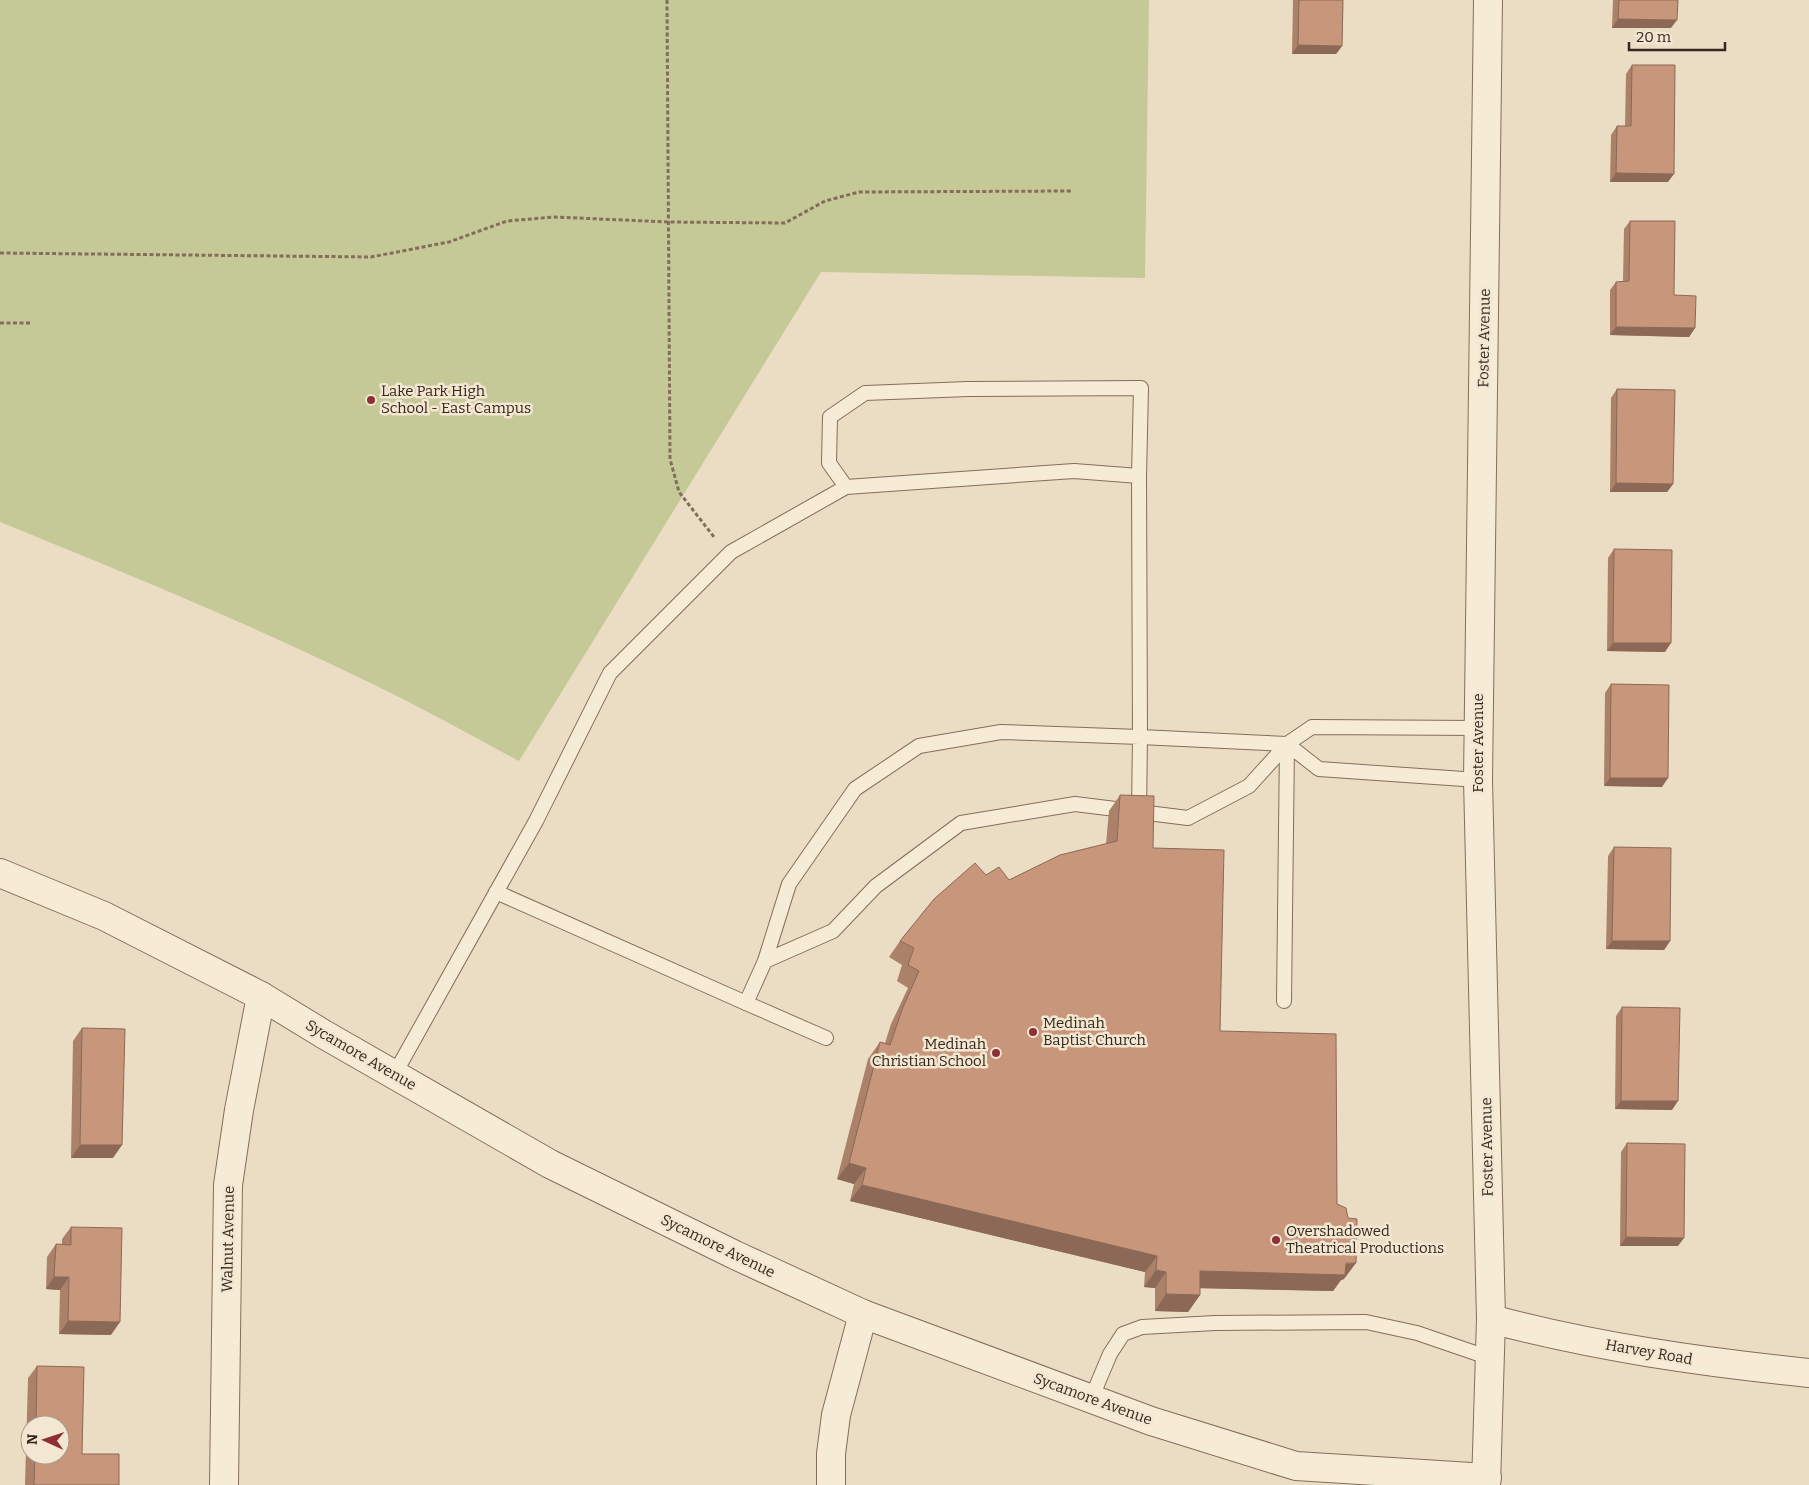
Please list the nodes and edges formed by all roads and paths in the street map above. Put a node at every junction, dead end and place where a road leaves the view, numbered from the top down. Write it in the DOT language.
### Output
graph roads {
  1 [pos="667,0"];
  2 [pos="1488,0"];
  3 [pos="1071,191"];
  4 [pos="669,222"];
  5 [pos="0,253"];
  6 [pos="0,323"];
  7 [pos="32,323"];
  8 [pos="1139,476"];
  9 [pos="846,487"];
  10 [pos="728,555"];
  11 [pos="1478,728"];
  12 [pos="1140,737"];
  13 [pos="1287,744"];
  14 [pos="1478,780"];
  15 [pos="1138,812"];
  16 [pos="0,873"];
  17 [pos="496,892"];
  18 [pos="765,961"];
  19 [pos="261,996"];
  20 [pos="1284,1000"];
  21 [pos="746,1003"];
  22 [pos="826,1038"];
  23 [pos="394,1075"];
  24 [pos="863,1314"];
  25 [pos="1491,1319"];
  26 [pos="1490,1358"];
  27 [pos="1809,1372"];
  28 [pos="1091,1399"];
  29 [pos="1487,1482"];
  30 [pos="224,1485"];
  31 [pos="831,1485"];
  1 -- 4 [label="path"];
  2 -- 11 [label="street, Foster Avenue"];
  3 -- 4 [label="path"];
  4 -- 5 [label="path"];
  4 -- 10 [label="path"];
  6 -- 7 [label="path"];
  8 -- 9 [label="lane"];
  8 -- 9 [label="lane"];
  8 -- 12 [label="lane"];
  9 -- 10 [label="lane"];
  10 -- 17 [label="lane"];
  11 -- 13 [label="lane"];
  11 -- 14 [label="street, Foster Avenue"];
  12 -- 13 [label="lane"];
  12 -- 15 [label="lane"];
  12 -- 18 [label="lane"];
  13 -- 14 [label="lane"];
  13 -- 15 [label="lane"];
  13 -- 20 [label="lane"];
  14 -- 25 [label="street, Foster Avenue"];
  15 -- 18 [label="lane"];
  16 -- 19 [label="street, Sycamore Avenue"];
  17 -- 21 [label="lane"];
  17 -- 23 [label="lane"];
  18 -- 21 [label="lane"];
  19 -- 23 [label="street, Sycamore Avenue"];
  19 -- 30 [label="street, Walnut Avenue"];
  21 -- 22 [label="lane"];
  23 -- 24 [label="street, Sycamore Avenue"];
  24 -- 28 [label="street, Sycamore Avenue"];
  24 -- 31 [label="street"];
  25 -- 26 [label="street, Foster Avenue"];
  25 -- 27 [label="street, Harvey Road"];
  26 -- 28 [label="lane"];
  26 -- 29 [label="street, Foster Avenue"];
  28 -- 29 [label="street, Sycamore Avenue"];
}
